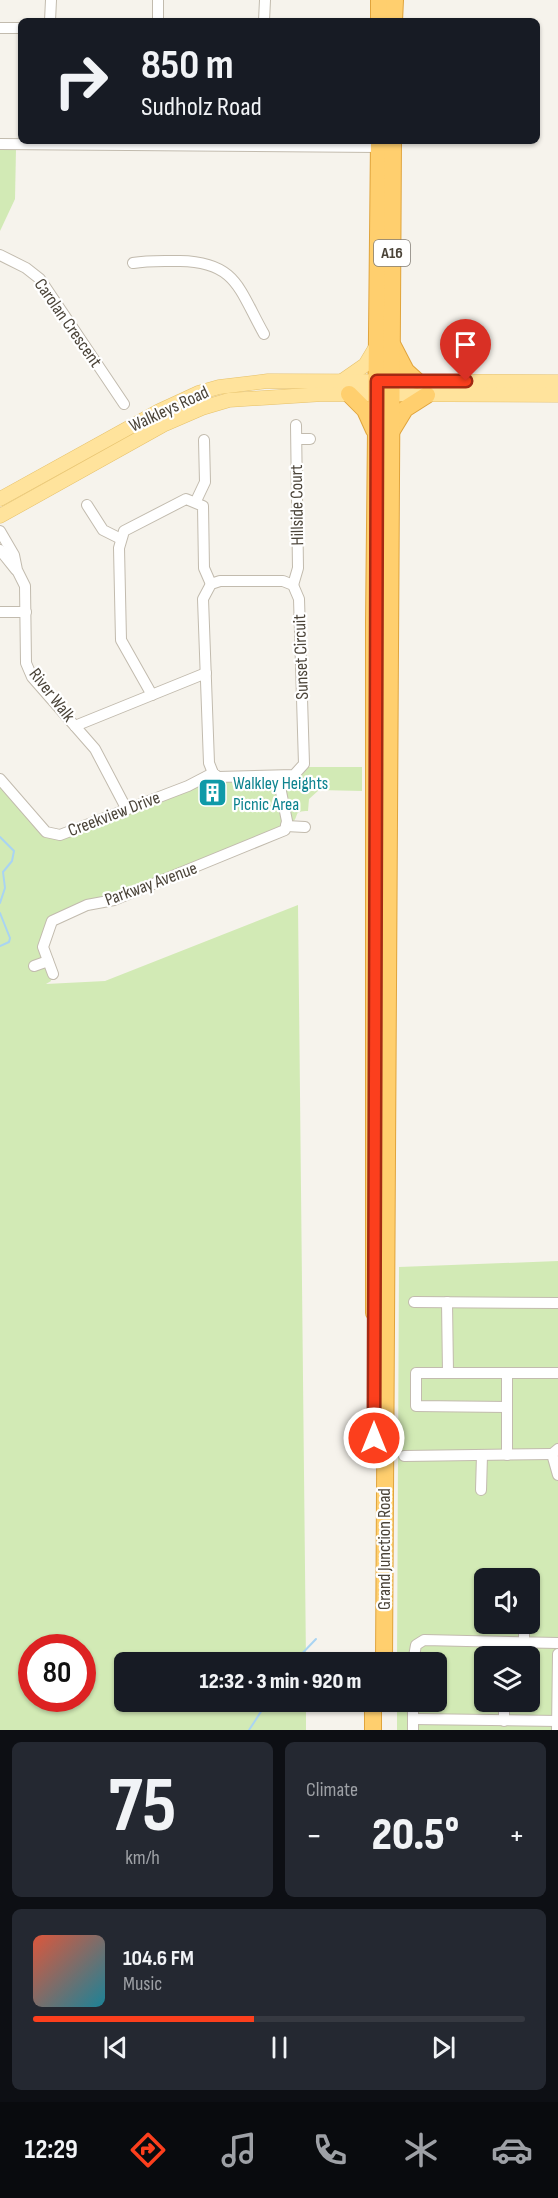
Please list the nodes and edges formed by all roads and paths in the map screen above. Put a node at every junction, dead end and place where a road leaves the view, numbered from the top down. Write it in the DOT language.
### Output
graph roads {
  1 [pos="51,0"];
  2 [pos="158,0"];
  3 [pos="265,0"];
  4 [pos="379,0"];
  5 [pos="395,0"];
  6 [pos="50,18"];
  7 [pos="158,18"];
  8 [pos="264,18"];
  9 [pos="379,18"];
  10 [pos="394,18"];
  11 [pos="0,28"];
  12 [pos="18,28"];
  13 [pos="0,144"];
  14 [pos="18,144"];
  15 [pos="386,144"];
  16 [pos="0,255"];
  17 [pos="133,263"];
  18 [pos="264,334"];
  19 [pos="384,344"];
  20 [pos="558,382"];
  21 [pos="346,387"];
  22 [pos="384,387"];
  23 [pos="422,388"];
  24 [pos="558,395"];
  25 [pos="124,404"];
  26 [pos="296,425"];
  27 [pos="383,435"];
  28 [pos="297,439"];
  29 [pos="310,439"];
  30 [pos="204,440"];
  31 [pos="0,499"];
  32 [pos="196,501"];
  33 [pos="87,505"];
  34 [pos="0,516"];
  35 [pos="0,531"];
  36 [pos="121,539"];
  37 [pos="0,550"];
  38 [pos="17,570"];
  39 [pos="211,584"];
  40 [pos="292,585"];
  41 [pos="0,612"];
  42 [pos="26,612"];
  43 [pos="206,673"];
  44 [pos="152,695"];
  45 [pos="75,726"];
  46 [pos="213,773"];
  47 [pos="278,777"];
  48 [pos="0,779"];
  49 [pos="126,808"];
  50 [pos="286,826"];
  51 [pos="305,827"];
  52 [pos="48,961"];
  53 [pos="34,966"];
  54 [pos="53,974"];
  55 [pos="380,1270"];
  56 [pos="414,1302"];
  57 [pos="447,1302"];
  58 [pos="558,1303"];
  59 [pos="448,1373"];
  60 [pos="507,1373"];
  61 [pos="558,1373"];
  62 [pos="507,1407"];
  63 [pos="555,1452"];
  64 [pos="482,1455"];
  65 [pos="507,1455"];
  66 [pos="404,1456"];
  67 [pos="558,1475"];
  68 [pos="482,1490"];
  69 [pos="524,1634"];
  70 [pos="505,1642"];
  71 [pos="524,1642"];
  72 [pos="558,1643"];
  73 [pos="505,1646"];
  74 [pos="373,1652"];
  75 [pos="384,1652"];
  76 [pos="415,1652"];
  77 [pos="558,1654"];
  78 [pos="373,1712"];
  79 [pos="384,1712"];
  80 [pos="557,1721"];
  81 [pos="501,1724"];
  82 [pos="413,1725"];
  83 [pos="373,1730"];
  84 [pos="384,1730"];
  85 [pos="557,1730"];
  1 -- 6 [label="street"];
  2 -- 7 [label="street"];
  3 -- 8 [label="street"];
  4 -- 9 [label="highway"];
  5 -- 10 [label="highway"];
  11 -- 12 [label="street"];
  13 -- 14 [label="street"];
  15 -- 19 [label="highway, Grand Junction Road / A16"];
  16 -- 25 [label="street, Carolan Crescent"];
  17 -- 18 [label="street"];
  19 -- 21 [label="main road"];
  19 -- 22 [label="highway, Grand Junction Road / A16"];
  19 -- 23 [label="highway"];
  20 -- 23 [label="main road"];
  21 -- 22 [label="main road, Walkleys Road"];
  21 -- 27 [label="highway"];
  21 -- 31 [label="main road, Walkleys Road"];
  21 -- 34 [label="main road, Walkleys Road"];
  22 -- 23 [label="main road, Walkleys Road"];
  22 -- 27 [label="highway, Grand Junction Road / A16"];
  23 -- 24 [label="main road"];
  23 -- 27 [label="highway"];
  26 -- 28 [label="street, Hillside Court"];
  27 -- 55 [label="highway, Grand Junction Road / A16"];
  28 -- 29 [label="street"];
  28 -- 40 [label="street, Hillside Court"];
  30 -- 32 [label="street"];
  32 -- 36 [label="street"];
  32 -- 39 [label="street"];
  33 -- 36 [label="street"];
  35 -- 38 [label="street, River Walk"];
  36 -- 44 [label="street"];
  37 -- 38 [label="street, River Walk"];
  38 -- 42 [label="street, River Walk"];
  39 -- 40 [label="street"];
  39 -- 43 [label="street"];
  40 -- 47 [label="street, Sunset Circuit"];
  41 -- 42 [label="street"];
  42 -- 45 [label="street, River Walk"];
  43 -- 44 [label="street"];
  43 -- 46 [label="street"];
  44 -- 45 [label="street"];
  45 -- 49 [label="street, River Walk"];
  46 -- 47 [label="street, Sunset Circuit"];
  46 -- 49 [label="street, Creekview Drive"];
  47 -- 50 [label="street"];
  48 -- 49 [label="street, Creekview Drive"];
  50 -- 51 [label="street"];
  50 -- 52 [label="street, Parkway Avenue"];
  52 -- 53 [label="street"];
  52 -- 54 [label="street, Parkway Avenue"];
  55 -- 74 [label="highway, Grand Junction Road / A16"];
  55 -- 75 [label="highway, Grand Junction Road / A16"];
  56 -- 57 [label="street"];
  57 -- 58 [label="street"];
  57 -- 59 [label="street"];
  59 -- 60 [label="street"];
  59 -- 62 [label="street"];
  60 -- 61 [label="street"];
  60 -- 62 [label="street"];
  62 -- 65 [label="street"];
  63 -- 65 [label="street"];
  63 -- 67 [label="street"];
  64 -- 65 [label="street"];
  64 -- 66 [label="street"];
  64 -- 68 [label="street"];
  69 -- 71 [label="street"];
  70 -- 71 [label="street"];
  70 -- 73 [label="street"];
  70 -- 76 [label="street"];
  71 -- 72 [label="street"];
  77 -- 80 [label="street"];
  78 -- 83 [label="highway"];
  79 -- 84 [label="highway"];
  80 -- 81 [label="street"];
  80 -- 85 [label="street"];
  81 -- 82 [label="street"];
}
